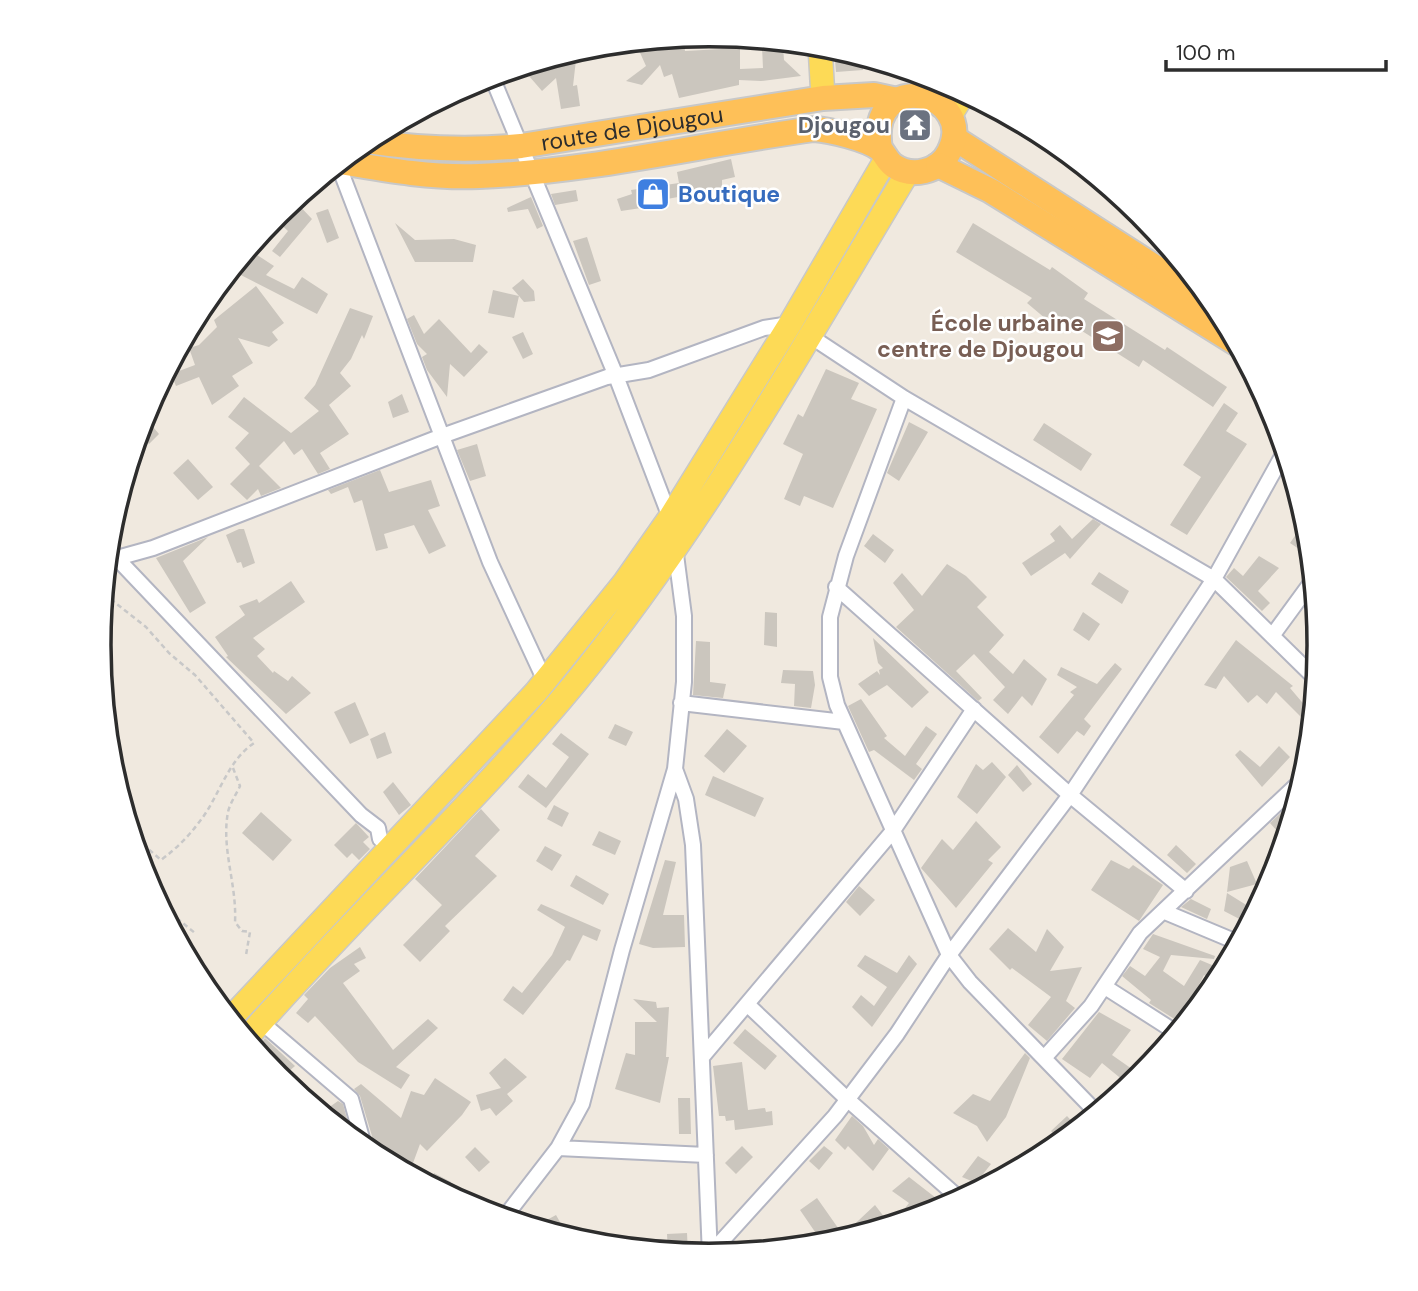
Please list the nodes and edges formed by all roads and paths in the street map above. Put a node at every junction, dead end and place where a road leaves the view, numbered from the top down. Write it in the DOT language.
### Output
graph roads {
  1 [pos="821,58"];
  2 [pos="496,87"];
  3 [pos="928,89"];
  4 [pos="933,91"];
  5 [pos="823,98"];
  6 [pos="897,100"];
  7 [pos="960,103"];
  8 [pos="952,127"];
  9 [pos="385,143"];
  10 [pos="521,146"];
  11 [pos="883,154"];
  12 [pos="353,165"];
  13 [pos="938,165"];
  14 [pos="532,172"];
  15 [pos="908,172"];
  16 [pos="343,173"];
  17 [pos="1189,288"];
  18 [pos="790,324"];
  19 [pos="1218,332"];
  20 [pos="810,335"];
  21 [pos="616,376"];
  22 [pos="904,397"];
  23 [pos="442,436"];
  24 [pos="1279,462"];
  25 [pos="671,516"];
  26 [pos="676,550"];
  27 [pos="118,552"];
  28 [pos="117,558"];
  29 [pos="1213,579"];
  30 [pos="836,587"];
  31 [pos="1305,592"];
  32 [pos="113,601"];
  33 [pos="1272,636"];
  34 [pos="1306,670"];
  35 [pos="545,681"];
  36 [pos="681,704"];
  37 [pos="974,709"];
  38 [pos="844,722"];
  39 [pos="233,768"];
  40 [pos="675,769"];
  41 [pos="1289,790"];
  42 [pos="1070,795"];
  43 [pos="892,832"];
  44 [pos="390,845"];
  45 [pos="145,846"];
  46 [pos="1186,891"];
  47 [pos="1165,912"];
  48 [pos="178,920"];
  49 [pos="195,933"];
  50 [pos="1230,939"];
  51 [pos="246,955"];
  52 [pos="948,955"];
  53 [pos="263,983"];
  54 [pos="1105,987"];
  55 [pos="283,998"];
  56 [pos="748,1005"];
  57 [pos="236,1012"];
  58 [pos="1169,1028"];
  59 [pos="254,1031"];
  60 [pos="703,1056"];
  61 [pos="1044,1058"];
  62 [pos="847,1099"];
  63 [pos="1090,1106"];
  64 [pos="360,1131"];
  65 [pos="558,1148"];
  66 [pos="706,1155"];
  67 [pos="952,1192"];
  68 [pos="511,1210"];
  69 [pos="720,1243"];
  70 [pos="710,1244"];
  1 -- 5 [label="main road"];
  2 -- 10 [label="street"];
  3 -- 6 [label="highway"];
  4 -- 8 [label="highway"];
  5 -- 6 [label="highway, route de Djougou"];
  5 -- 10 [label="highway, route de Djougou"];
  6 -- 11 [label="highway"];
  7 -- 8 [label="main road"];
  8 -- 13 [label="highway"];
  8 -- 17 [label="highway"];
  9 -- 10 [label="highway, route de Djougou"];
  10 -- 14 [label="street"];
  11 -- 14 [label="highway"];
  11 -- 15 [label="highway"];
  11 -- 18 [label="main road"];
  12 -- 14 [label="highway"];
  13 -- 15 [label="highway"];
  13 -- 19 [label="highway"];
  14 -- 21 [label="street"];
  15 -- 20 [label="main road"];
  16 -- 23 [label="street"];
  18 -- 21 [label="street"];
  18 -- 25 [label="main road"];
  20 -- 22 [label="street"];
  20 -- 26 [label="main road"];
  21 -- 23 [label="street"];
  21 -- 25 [label="street"];
  22 -- 29 [label="street"];
  22 -- 30 [label="street"];
  23 -- 27 [label="street"];
  23 -- 35 [label="street"];
  24 -- 29 [label="street"];
  25 -- 26 [label="street"];
  25 -- 35 [label="main road"];
  26 -- 36 [label="street"];
  26 -- 55 [label="main road"];
  28 -- 44 [label="street"];
  29 -- 33 [label="street"];
  29 -- 42 [label="street"];
  30 -- 37 [label="street"];
  30 -- 38 [label="street"];
  31 -- 33 [label="street"];
  32 -- 39 [label="path"];
  33 -- 34 [label="street"];
  35 -- 44 [label="main road"];
  36 -- 38 [label="street"];
  36 -- 40 [label="street"];
  37 -- 42 [label="street"];
  37 -- 43 [label="street"];
  38 -- 43 [label="street"];
  39 -- 45 [label="path"];
  39 -- 51 [label="path"];
  40 -- 60 [label="street"];
  40 -- 65 [label="street"];
  41 -- 46 [label="street"];
  42 -- 46 [label="street"];
  42 -- 52 [label="street"];
  43 -- 52 [label="street"];
  43 -- 56 [label="street"];
  44 -- 53 [label="main road"];
  46 -- 47 [label="street"];
  47 -- 50 [label="street"];
  47 -- 54 [label="street"];
  48 -- 49 [label="path"];
  52 -- 61 [label="street"];
  52 -- 62 [label="street"];
  53 -- 55 [label="main road"];
  53 -- 57 [label="main road"];
  54 -- 58 [label="street"];
  54 -- 61 [label="street"];
  55 -- 59 [label="main road"];
  56 -- 60 [label="street"];
  56 -- 62 [label="street"];
  59 -- 64 [label="street"];
  60 -- 66 [label="street"];
  61 -- 63 [label="street"];
  62 -- 67 [label="street"];
  62 -- 69 [label="street"];
  65 -- 66 [label="street"];
  65 -- 68 [label="street"];
  66 -- 70 [label="street"];
}
